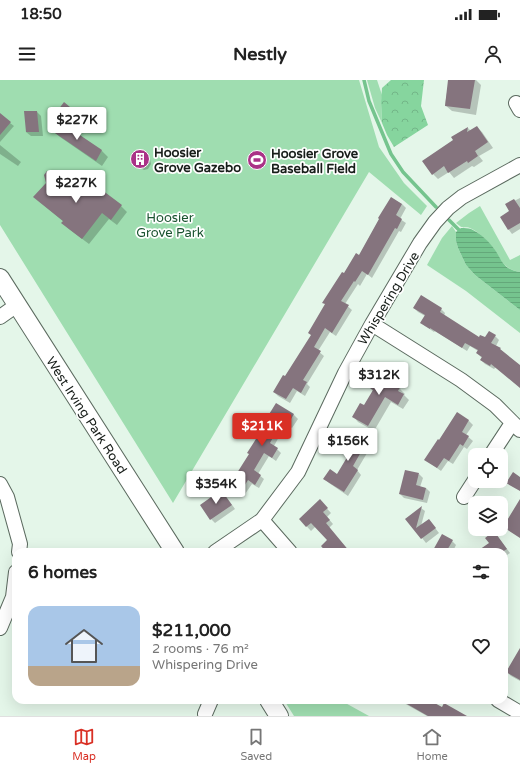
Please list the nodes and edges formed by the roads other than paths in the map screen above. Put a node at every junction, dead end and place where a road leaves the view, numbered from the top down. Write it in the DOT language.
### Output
graph roads {
  1 [pos="520,166"];
  2 [pos="0,278"];
  3 [pos="17,305"];
  4 [pos="0,317"];
  5 [pos="372,324"];
  6 [pos="516,426"];
  7 [pos="497,448"];
  8 [pos="0,484"];
  9 [pos="470,488"];
  10 [pos="464,497"];
  11 [pos="262,520"];
  12 [pos="20,548"];
  13 [pos="172,548"];
  14 [pos="221,548"];
  15 [pos="286,548"];
  16 [pos="12,597"];
  17 [pos="0,628"];
  18 [pos="209,704"];
  19 [pos="272,704"];
  20 [pos="505,704"];
  21 [pos="520,713"];
  22 [pos="205,714"];
  23 [pos="279,716"];
  1 -- 5 [label="street, Whispering Drive"];
  2 -- 3 [label="main road, West Irving Park Road"];
  3 -- 4 [label="street"];
  3 -- 13 [label="main road, West Irving Park Road"];
  5 -- 6 [label="street"];
  5 -- 11 [label="street, Whispering Drive"];
  6 -- 7 [label="street"];
  8 -- 12 [label="street"];
  9 -- 10 [label="street"];
  11 -- 14 [label="street, Whispering Drive"];
  11 -- 15 [label="street"];
  16 -- 17 [label="street"];
  18 -- 22 [label="street"];
  19 -- 23 [label="main road"];
  20 -- 21 [label="street"];
}
